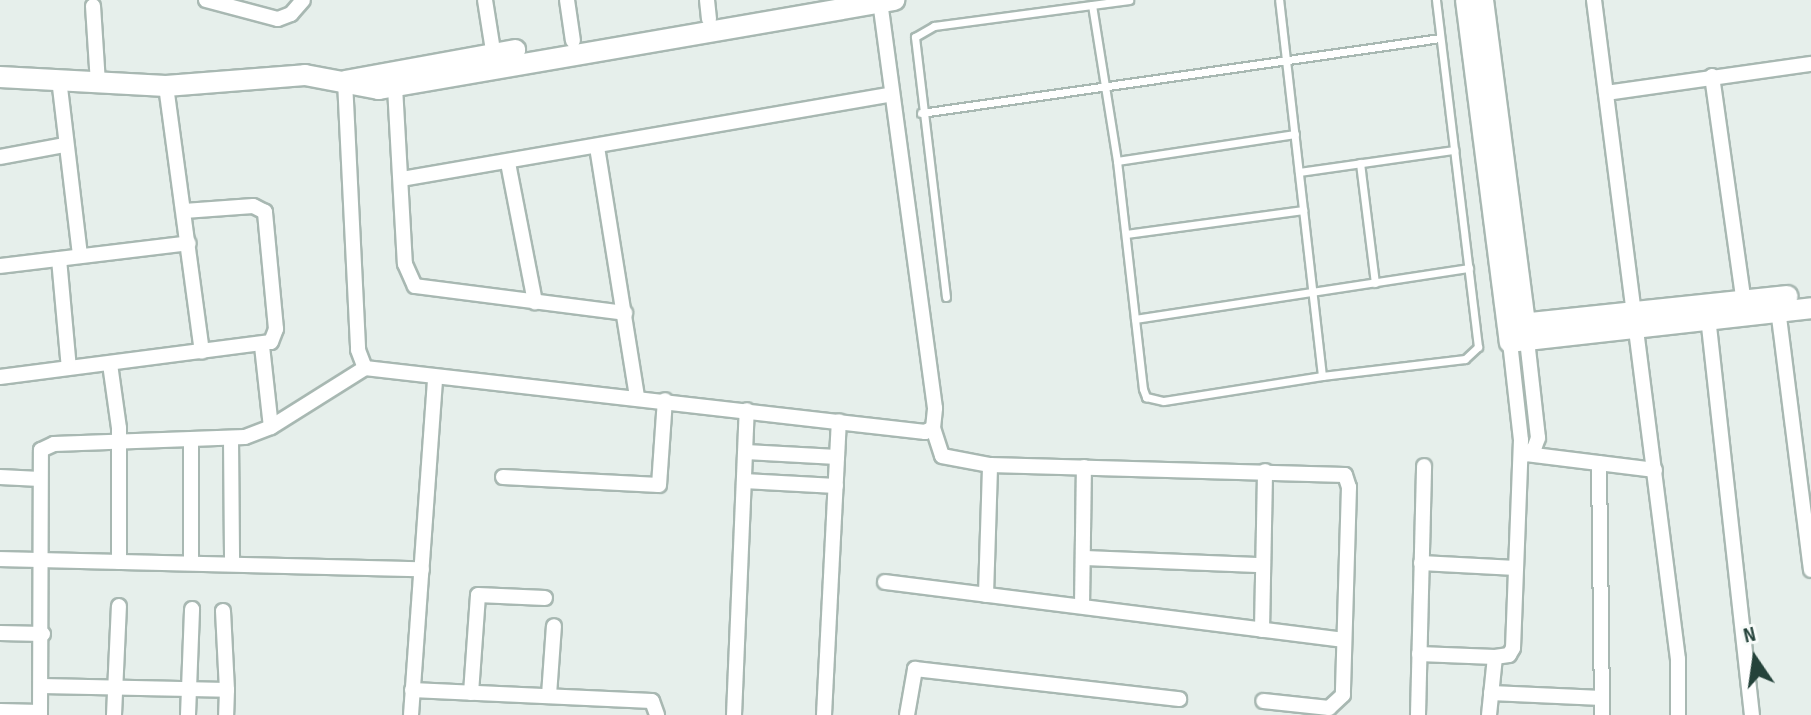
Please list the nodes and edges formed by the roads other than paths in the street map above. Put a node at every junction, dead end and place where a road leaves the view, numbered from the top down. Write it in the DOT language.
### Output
graph roads {
  1 [pos="206,0"];
  2 [pos="303,0"];
  3 [pos="485,0"];
  4 [pos="567,0"];
  5 [pos="823,0"];
  6 [pos="1129,0"];
  7 [pos="1279,0"];
  8 [pos="1436,0"];
  9 [pos="1466,0"];
  10 [pos="1483,0"];
  11 [pos="1594,0"];
  12 [pos="867,2"];
  13 [pos="1092,5"];
  14 [pos="93,6"];
  15 [pos="708,10"];
  16 [pos="1440,38"];
  17 [pos="573,41"];
  18 [pos="495,61"];
  19 [pos="1287,61"];
  20 [pos="1811,64"];
  21 [pos="1712,76"];
  22 [pos="0,77"];
  23 [pos="59,79"];
  24 [pos="345,81"];
  25 [pos="98,83"];
  26 [pos="166,86"];
  27 [pos="395,87"];
  28 [pos="1106,88"];
  29 [pos="1606,93"];
  30 [pos="892,94"];
  31 [pos="921,113"];
  32 [pos="1295,134"];
  33 [pos="65,145"];
  34 [pos="597,147"];
  35 [pos="1454,150"];
  36 [pos="0,157"];
  37 [pos="1117,161"];
  38 [pos="508,163"];
  39 [pos="1360,163"];
  40 [pos="1299,172"];
  41 [pos="402,179"];
  42 [pos="1303,210"];
  43 [pos="184,211"];
  44 [pos="1126,234"];
  45 [pos="189,243"];
  46 [pos="80,256"];
  47 [pos="59,259"];
  48 [pos="0,266"];
  49 [pos="1469,268"];
  50 [pos="1375,283"];
  51 [pos="1313,292"];
  52 [pos="1811,294"];
  53 [pos="946,297"];
  54 [pos="1743,297"];
  55 [pos="535,302"];
  56 [pos="1811,308"];
  57 [pos="1778,309"];
  58 [pos="625,313"];
  59 [pos="1708,317"];
  60 [pos="1135,319"];
  61 [pos="1636,319"];
  62 [pos="1518,333"];
  63 [pos="262,346"];
  64 [pos="202,352"];
  65 [pos="110,364"];
  66 [pos="69,368"];
  67 [pos="365,368"];
  68 [pos="1322,376"];
  69 [pos="0,377"];
  70 [pos="435,378"];
  71 [pos="637,397"];
  72 [pos="665,400"];
  73 [pos="747,410"];
  74 [pos="839,421"];
  75 [pos="271,427"];
  76 [pos="933,428"];
  77 [pos="231,439"];
  78 [pos="191,440"];
  79 [pos="119,442"];
  80 [pos="746,452"];
  81 [pos="1523,456"];
  82 [pos="837,457"];
  83 [pos="1599,463"];
  84 [pos="990,465"];
  85 [pos="1424,466"];
  86 [pos="1084,467"];
  87 [pos="1655,470"];
  88 [pos="1265,471"];
  89 [pos="0,477"];
  90 [pos="503,477"];
  91 [pos="40,479"];
  92 [pos="744,481"];
  93 [pos="836,486"];
  94 [pos="1085,558"];
  95 [pos="0,559"];
  96 [pos="40,560"];
  97 [pos="119,562"];
  98 [pos="191,563"];
  99 [pos="1421,563"];
  100 [pos="232,564"];
  101 [pos="1263,565"];
  102 [pos="1516,568"];
  103 [pos="422,569"];
  104 [pos="1811,570"];
  105 [pos="885,582"];
  106 [pos="986,595"];
  107 [pos="545,598"];
  108 [pos="119,606"];
  109 [pos="1082,606"];
  110 [pos="192,609"];
  111 [pos="223,611"];
  112 [pos="554,626"];
  113 [pos="1262,630"];
  114 [pos="0,633"];
  115 [pos="43,634"];
  116 [pos="1343,640"];
  117 [pos="1419,654"];
  118 [pos="1495,657"];
  119 [pos="42,686"];
  120 [pos="114,686"];
  121 [pos="188,690"];
  122 [pos="227,690"];
  123 [pos="412,690"];
  124 [pos="471,693"];
  125 [pos="1491,693"];
  126 [pos="549,695"];
  127 [pos="602,697"];
  128 [pos="1602,698"];
  129 [pos="1179,699"];
  130 [pos="1263,701"];
  131 [pos="0,711"];
  132 [pos="40,714"];
  133 [pos="114,715"];
  134 [pos="188,715"];
  135 [pos="226,715"];
  136 [pos="411,715"];
  137 [pos="601,715"];
  138 [pos="657,715"];
  139 [pos="734,715"];
  140 [pos="824,715"];
  141 [pos="907,715"];
  142 [pos="1418,715"];
  143 [pos="1489,715"];
  144 [pos="1602,715"];
  145 [pos="1678,715"];
  146 [pos="1752,715"];
  1 -- 2 [label="street"];
  3 -- 18 [label="street"];
  4 -- 17 [label="street"];
  5 -- 15 [label="street"];
  6 -- 13 [label="lane"];
  7 -- 19 [label="lane"];
  8 -- 16 [label="lane"];
  9 -- 62 [label="street"];
  10 -- 62 [label="street"];
  11 -- 29 [label="street"];
  12 -- 18 [label="street"];
  12 -- 30 [label="street"];
  13 -- 28 [label="lane"];
  13 -- 31 [label="lane"];
  14 -- 25 [label="street"];
  15 -- 17 [label="street"];
  16 -- 19 [label="lane"];
  16 -- 35 [label="lane"];
  17 -- 18 [label="street"];
  18 -- 24 [label="street"];
  18 -- 27 [label="street"];
  19 -- 28 [label="lane"];
  19 -- 32 [label="lane"];
  20 -- 21 [label="street"];
  21 -- 29 [label="street"];
  21 -- 54 [label="street"];
  22 -- 23 [label="street"];
  23 -- 25 [label="street"];
  23 -- 33 [label="street"];
  24 -- 26 [label="street"];
  24 -- 27 [label="street"];
  24 -- 67 [label="street"];
  25 -- 26 [label="street"];
  26 -- 43 [label="street"];
  27 -- 41 [label="street"];
  28 -- 31 [label="lane"];
  28 -- 37 [label="lane"];
  29 -- 61 [label="street"];
  30 -- 34 [label="street"];
  30 -- 76 [label="street"];
  31 -- 53 [label="lane"];
  32 -- 37 [label="lane"];
  32 -- 40 [label="lane"];
  33 -- 36 [label="street"];
  33 -- 46 [label="street"];
  34 -- 38 [label="street"];
  34 -- 58 [label="street"];
  35 -- 39 [label="lane"];
  35 -- 49 [label="lane"];
  37 -- 44 [label="lane"];
  38 -- 41 [label="street"];
  38 -- 55 [label="street"];
  39 -- 40 [label="lane"];
  39 -- 50 [label="lane"];
  40 -- 42 [label="lane"];
  41 -- 55 [label="street"];
  42 -- 44 [label="lane"];
  42 -- 51 [label="lane"];
  43 -- 45 [label="street"];
  43 -- 63 [label="street"];
  44 -- 60 [label="lane"];
  45 -- 46 [label="street"];
  45 -- 64 [label="street"];
  46 -- 47 [label="street"];
  47 -- 48 [label="street"];
  47 -- 66 [label="street"];
  49 -- 50 [label="lane"];
  49 -- 68 [label="lane"];
  50 -- 51 [label="lane"];
  51 -- 60 [label="lane"];
  51 -- 68 [label="lane"];
  52 -- 54 [label="street"];
  54 -- 61 [label="street"];
  55 -- 58 [label="street"];
  56 -- 57 [label="street"];
  57 -- 59 [label="street"];
  57 -- 104 [label="street"];
  58 -- 71 [label="street"];
  59 -- 61 [label="street"];
  59 -- 146 [label="street"];
  60 -- 68 [label="lane"];
  61 -- 62 [label="street"];
  61 -- 87 [label="street"];
  62 -- 81 [label="street"];
  63 -- 64 [label="street"];
  63 -- 75 [label="street"];
  64 -- 65 [label="street"];
  65 -- 66 [label="street"];
  65 -- 79 [label="street"];
  66 -- 69 [label="street"];
  67 -- 70 [label="street"];
  67 -- 75 [label="street"];
  70 -- 71 [label="street"];
  70 -- 103 [label="street"];
  71 -- 72 [label="street"];
  72 -- 73 [label="street"];
  72 -- 90 [label="street"];
  73 -- 74 [label="street"];
  73 -- 80 [label="street"];
  74 -- 76 [label="street"];
  74 -- 82 [label="street"];
  75 -- 77 [label="street"];
  76 -- 84 [label="street"];
  77 -- 78 [label="street"];
  77 -- 100 [label="street"];
  78 -- 79 [label="street"];
  78 -- 98 [label="street"];
  79 -- 91 [label="street"];
  79 -- 97 [label="street"];
  80 -- 82 [label="street"];
  80 -- 92 [label="street"];
  81 -- 83 [label="street"];
  81 -- 102 [label="street"];
  82 -- 93 [label="street"];
  83 -- 87 [label="street"];
  83 -- 128 [label="street"];
  84 -- 86 [label="street"];
  84 -- 106 [label="street"];
  85 -- 99 [label="street"];
  86 -- 88 [label="street"];
  86 -- 94 [label="street"];
  87 -- 145 [label="street"];
  88 -- 101 [label="street"];
  88 -- 116 [label="street"];
  89 -- 91 [label="street"];
  91 -- 96 [label="street"];
  92 -- 93 [label="street"];
  92 -- 139 [label="street"];
  93 -- 140 [label="street"];
  94 -- 101 [label="street"];
  94 -- 109 [label="street"];
  95 -- 96 [label="street"];
  96 -- 97 [label="street"];
  96 -- 115 [label="street"];
  97 -- 98 [label="street"];
  98 -- 100 [label="street"];
  99 -- 102 [label="street"];
  99 -- 117 [label="street"];
  100 -- 103 [label="street"];
  101 -- 113 [label="street"];
  102 -- 118 [label="street"];
  103 -- 123 [label="street"];
  105 -- 106 [label="street"];
  106 -- 109 [label="street"];
  107 -- 124 [label="street"];
  108 -- 120 [label="street"];
  109 -- 113 [label="street"];
  110 -- 121 [label="street"];
  111 -- 122 [label="street"];
  112 -- 126 [label="street"];
  113 -- 116 [label="street"];
  114 -- 115 [label="street"];
  115 -- 119 [label="street"];
  116 -- 130 [label="street"];
  117 -- 118 [label="street"];
  117 -- 142 [label="street"];
  118 -- 125 [label="street"];
  119 -- 120 [label="street"];
  119 -- 132 [label="street"];
  120 -- 121 [label="street"];
  120 -- 133 [label="street"];
  121 -- 122 [label="street"];
  121 -- 134 [label="street"];
  122 -- 135 [label="street"];
  123 -- 124 [label="street"];
  123 -- 136 [label="street"];
  124 -- 126 [label="street"];
  125 -- 128 [label="street"];
  125 -- 143 [label="street"];
  126 -- 127 [label="street"];
  127 -- 137 [label="street"];
  127 -- 138 [label="street"];
  128 -- 144 [label="street"];
  129 -- 141 [label="street"];
  131 -- 132 [label="street"];
}
